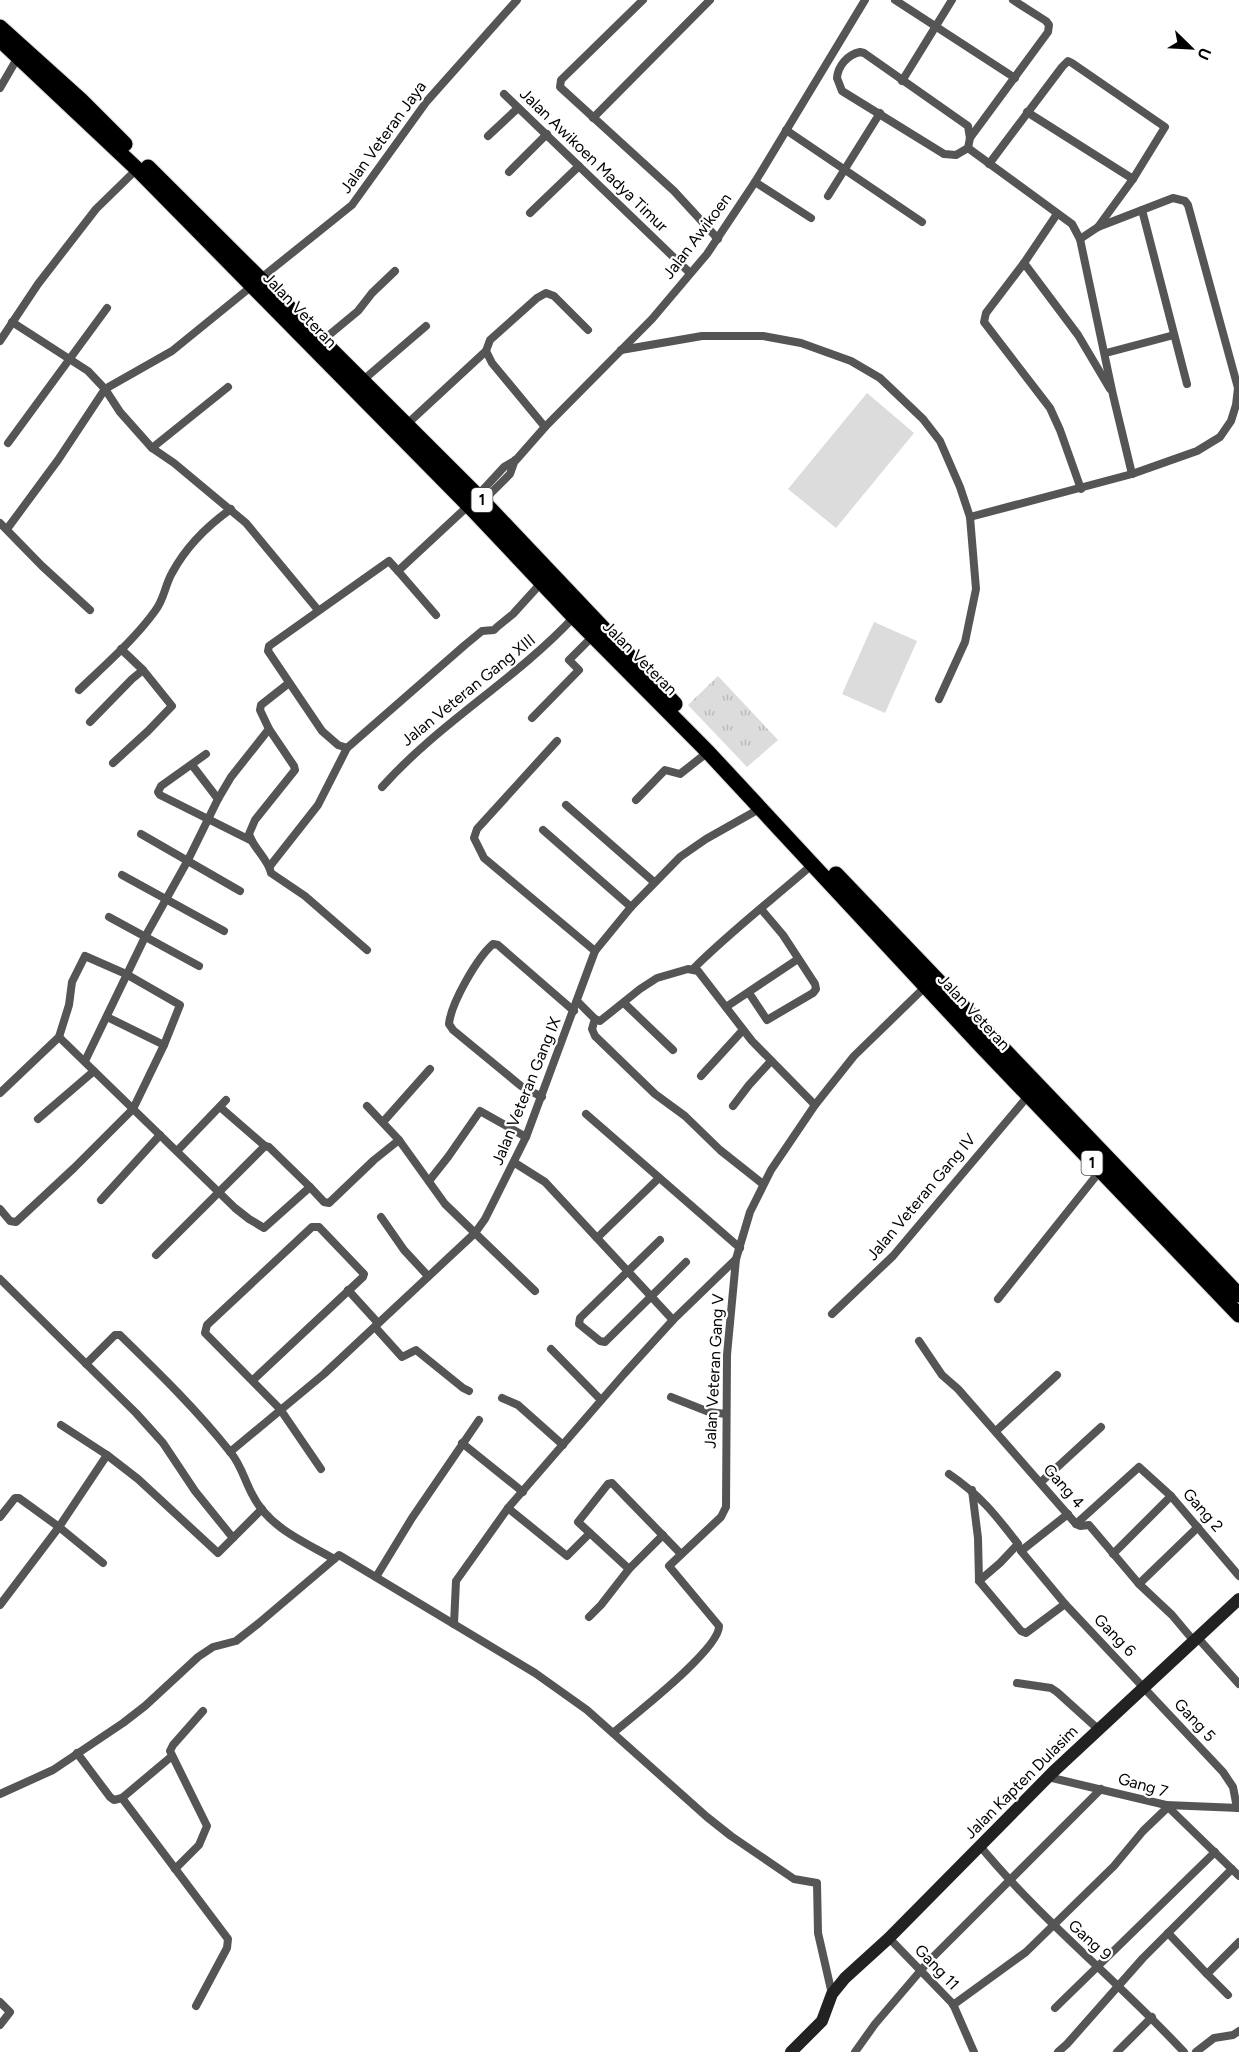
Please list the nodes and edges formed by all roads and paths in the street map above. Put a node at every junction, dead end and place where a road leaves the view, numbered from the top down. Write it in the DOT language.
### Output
graph roads {
  1 [pos="517,0"];
  2 [pos="643,0"];
  3 [pos="710,0"];
  4 [pos="864,0"];
  5 [pos="895,0"];
  6 [pos="952,0"];
  7 [pos="1013,0"];
  8 [pos="0,27"];
  9 [pos="935,27"];
  10 [pos="0,40"];
  11 [pos="18,57"];
  12 [pos="829,60"];
  13 [pos="840,67"];
  14 [pos="1015,78"];
  15 [pos="902,81"];
  16 [pos="0,88"];
  17 [pos="504,94"];
  18 [pos="518,108"];
  19 [pos="1027,112"];
  20 [pos="880,113"];
  21 [pos="593,118"];
  22 [pos="786,130"];
  23 [pos="547,135"];
  24 [pos="488,136"];
  25 [pos="970,138"];
  26 [pos="968,148"];
  27 [pos="989,164"];
  28 [pos="579,166"];
  29 [pos="137,169"];
  30 [pos="845,170"];
  31 [pos="509,172"];
  32 [pos="1133,179"];
  33 [pos="755,182"];
  34 [pos="828,196"];
  35 [pos="1142,210"];
  36 [pos="530,213"];
  37 [pos="1057,214"];
  38 [pos="811,218"];
  39 [pos="922,222"];
  40 [pos="1098,227"];
  41 [pos="718,239"];
  42 [pos="1080,239"];
  43 [pos="1024,263"];
  44 [pos="394,271"];
  45 [pos="690,273"];
  46 [pos="256,282"];
  47 [pos="107,308"];
  48 [pos="12,322"];
  49 [pos="426,326"];
  50 [pos="588,330"];
  51 [pos="1174,335"];
  52 [pos="323,340"];
  53 [pos="0,341"];
  54 [pos="621,350"];
  55 [pos="486,351"];
  56 [pos="1106,353"];
  57 [pos="69,358"];
  58 [pos="362,381"];
  59 [pos="1187,384"];
  60 [pos="228,387"];
  61 [pos="105,388"];
  62 [pos="1113,395"];
  63 [pos="406,425"];
  64 [pos="545,427"];
  65 [pos="8,443"];
  66 [pos="152,448"];
  67 [pos="1132,474"];
  68 [pos="1082,489"];
  69 [pos="475,503"];
  70 [pos="231,509"];
  71 [pos="970,517"];
  72 [pos="3,526"];
  73 [pos="398,571"];
  74 [pos="542,582"];
  75 [pos="90,610"];
  76 [pos="318,610"];
  77 [pos="436,615"];
  78 [pos="574,617"];
  79 [pos="593,636"];
  80 [pos="121,649"];
  81 [pos="143,670"];
  82 [pos="289,683"];
  83 [pos="79,690"];
  84 [pos="939,699"];
  85 [pos="532,718"];
  86 [pos="90,722"];
  87 [pos="269,729"];
  88 [pos="556,741"];
  89 [pos="347,748"];
  90 [pos="708,752"];
  91 [pos="206,754"];
  92 [pos="113,763"];
  93 [pos="192,765"];
  94 [pos="382,788"];
  95 [pos="218,800"];
  96 [pos="636,800"];
  97 [pos="566,805"];
  98 [pos="761,808"];
  99 [pos="208,819"];
  100 [pos="543,830"];
  101 [pos="141,834"];
  102 [pos="252,841"];
  103 [pos="188,860"];
  104 [pos="813,864"];
  105 [pos="270,866"];
  106 [pos="122,875"];
  107 [pos="654,882"];
  108 [pos="240,891"];
  109 [pos="167,899"];
  110 [pos="631,907"];
  111 [pos="761,909"];
  112 [pos="109,917"];
  113 [pos="224,930"];
  114 [pos="145,937"];
  115 [pos="367,951"];
  116 [pos="596,951"];
  117 [pos="798,959"];
  118 [pos="199,966"];
  119 [pos="693,969"];
  120 [pos="126,974"];
  121 [pos="926,986"];
  122 [pos="749,993"];
  123 [pos="948,1000"];
  124 [pos="577,1001"];
  125 [pos="624,1003"];
  126 [pos="726,1007"];
  127 [pos="574,1011"];
  128 [pos="107,1017"];
  129 [pos="595,1019"];
  130 [pos="743,1030"];
  131 [pos="980,1036"];
  132 [pos="59,1037"];
  133 [pos="164,1045"];
  134 [pos="673,1050"];
  135 [pos="85,1062"];
  136 [pos="771,1062"];
  137 [pos="430,1070"];
  138 [pos="94,1071"];
  139 [pos="701,1076"];
  140 [pos="0,1093"];
  141 [pos="1028,1096"];
  142 [pos="542,1097"];
  143 [pos="815,1105"];
  144 [pos="367,1106"];
  145 [pos="733,1106"];
  146 [pos="133,1109"];
  147 [pos="586,1114"];
  148 [pos="38,1119"];
  149 [pos="382,1122"];
  150 [pos="160,1135"];
  151 [pos="526,1137"];
  152 [pos="399,1140"];
  153 [pos="265,1146"];
  154 [pos="177,1151"];
  155 [pos="515,1162"];
  156 [pos="1100,1171"];
  157 [pos="659,1178"];
  158 [pos="429,1181"];
  159 [pos="763,1184"];
  160 [pos="310,1187"];
  161 [pos="218,1191"];
  162 [pos="101,1200"];
  163 [pos="0,1209"];
  164 [pos="381,1217"];
  165 [pos="475,1233"];
  166 [pos="597,1238"];
  167 [pos="660,1240"];
  168 [pos="740,1248"];
  169 [pos="156,1255"];
  170 [pos="736,1259"];
  171 [pos="686,1262"];
  172 [pos="628,1272"];
  173 [pos="428,1276"];
  174 [pos="0,1279"];
  175 [pos="348,1290"];
  176 [pos="535,1291"];
  177 [pos="1239,1295"];
  178 [pos="651,1296"];
  179 [pos="998,1299"];
  180 [pos="832,1314"];
  181 [pos="1239,1315"];
  182 [pos="673,1320"];
  183 [pos="376,1325"];
  184 [pos="919,1341"];
  185 [pos="551,1349"];
  186 [pos="86,1364"];
  187 [pos="1057,1375"];
  188 [pos="253,1380"];
  189 [pos="469,1391"];
  190 [pos="671,1397"];
  191 [pos="502,1398"];
  192 [pos="601,1400"];
  193 [pos="280,1408"];
  194 [pos="726,1414"];
  195 [pos="479,1420"];
  196 [pos="61,1425"];
  197 [pos="1101,1427"];
  198 [pos="996,1431"];
  199 [pos="462,1443"];
  200 [pos="563,1445"];
  201 [pos="230,1452"];
  202 [pos="107,1455"];
  203 [pos="321,1469"];
  204 [pos="949,1474"];
  205 [pos="1041,1482"];
  206 [pos="972,1490"];
  207 [pos="523,1491"];
  208 [pos="1171,1496"];
  209 [pos="508,1508"];
  210 [pos="262,1509"];
  211 [pos="1068,1514"];
  212 [pos="0,1517"];
  213 [pos="1076,1524"];
  214 [pos="59,1527"];
  215 [pos="1198,1527"];
  216 [pos="590,1533"];
  217 [pos="663,1535"];
  218 [pos="233,1538"];
  219 [pos="1019,1547"];
  220 [pos="681,1554"];
  221 [pos="1113,1554"];
  222 [pos="334,1559"];
  223 [pos="103,1563"];
  224 [pos="629,1569"];
  225 [pos="1239,1576"];
  226 [pos="376,1577"];
  227 [pos="979,1581"];
  228 [pos="1139,1584"];
  229 [pos="1239,1599"];
  230 [pos="1065,1604"];
  231 [pos="0,1605"];
  232 [pos="589,1617"];
  233 [pos="454,1624"];
  234 [pos="1195,1639"];
  235 [pos="1017,1683"];
  236 [pos="1239,1684"];
  237 [pos="1143,1687"];
  238 [pos="203,1711"];
  239 [pos="1098,1729"];
  240 [pos="613,1733"];
  241 [pos="77,1754"];
  242 [pos="172,1756"];
  243 [pos="1048,1777"];
  244 [pos="1101,1789"];
  245 [pos="0,1794"];
  246 [pos="122,1798"];
  247 [pos="1167,1806"];
  248 [pos="1238,1808"];
  249 [pos="980,1846"];
  250 [pos="1215,1852"];
  251 [pos="175,1869"];
  252 [pos="1236,1873"];
  253 [pos="1010,1882"];
  254 [pos="1053,1926"];
  255 [pos="1168,1933"];
  256 [pos="889,1938"];
  257 [pos="1239,1942"];
  258 [pos="1098,1967"];
  259 [pos="921,1971"];
  260 [pos="1207,1974"];
  261 [pos="1119,1985"];
  262 [pos="832,1994"];
  263 [pos="1228,1995"];
  264 [pos="0,2001"];
  265 [pos="196,2006"];
  266 [pos="953,2006"];
  267 [pos="1055,2008"];
  268 [pos="1152,2017"];
  269 [pos="0,2025"];
  270 [pos="1239,2031"];
  271 [pos="791,2052"];
  272 [pos="855,2052"];
  273 [pos="974,2052"];
  274 [pos="1058,2052"];
  275 [pos="1117,2052"];
  276 [pos="1184,2052"];
  277 [pos="1196,2052"];
  1 -- 46 [label="street, Jalan Veteran Jaya"];
  2 -- 21 [label="street"];
  3 -- 21 [label="street"];
  4 -- 12 [label="street, Jalan Awikoen"];
  5 -- 9 [label="street"];
  6 -- 9 [label="street"];
  7 -- 14 [label="street"];
  8 -- 46 [label="highway, Jalan Veteran / 1"];
  9 -- 14 [label="street"];
  9 -- 15 [label="street"];
  10 -- 11 [label="highway, Jalan Veteran / 1"];
  11 -- 16 [label="street"];
  11 -- 29 [label="highway, Jalan Veteran / 1"];
  12 -- 13 [label="street"];
  12 -- 22 [label="street, Jalan Awikoen"];
  13 -- 15 [label="street"];
  13 -- 20 [label="street"];
  14 -- 25 [label="street"];
  15 -- 25 [label="street"];
  17 -- 18 [label="street, Jalan Awikoen Madya Timur"];
  18 -- 23 [label="street, Jalan Awikoen Madya Timur"];
  18 -- 24 [label="street"];
  19 -- 27 [label="street"];
  19 -- 32 [label="street"];
  19 -- 32 [label="street"];
  20 -- 26 [label="street"];
  20 -- 30 [label="street"];
  21 -- 41 [label="street"];
  22 -- 30 [label="street"];
  22 -- 33 [label="street, Jalan Awikoen"];
  23 -- 28 [label="street, Jalan Awikoen Madya Timur"];
  23 -- 31 [label="street"];
  25 -- 26 [label="street"];
  26 -- 27 [label="street"];
  27 -- 37 [label="street"];
  28 -- 36 [label="street"];
  28 -- 45 [label="street, Jalan Awikoen Madya Timur"];
  29 -- 46 [label="highway, Jalan Veteran / 1"];
  29 -- 48 [label="street"];
  30 -- 34 [label="street"];
  30 -- 39 [label="street"];
  32 -- 40 [label="street"];
  33 -- 38 [label="street"];
  33 -- 41 [label="street, Jalan Awikoen"];
  35 -- 40 [label="street"];
  35 -- 51 [label="street"];
  35 -- 67 [label="street"];
  37 -- 42 [label="street"];
  37 -- 43 [label="street"];
  40 -- 42 [label="street"];
  41 -- 45 [label="street, Jalan Awikoen"];
  42 -- 56 [label="street"];
  43 -- 62 [label="street"];
  43 -- 68 [label="street"];
  44 -- 52 [label="street"];
  45 -- 54 [label="street, Jalan Awikoen"];
  46 -- 52 [label="highway, Jalan Veteran / 1"];
  46 -- 61 [label="street, Jalan Veteran Jaya"];
  46 -- 69 [label="highway, Jalan Veteran / 1"];
  47 -- 57 [label="street"];
  48 -- 53 [label="street"];
  48 -- 57 [label="street"];
  49 -- 58 [label="street"];
  50 -- 55 [label="street"];
  51 -- 56 [label="street"];
  51 -- 59 [label="street"];
  52 -- 58 [label="highway, Jalan Veteran / 1"];
  54 -- 64 [label="street, Jalan Awikoen"];
  54 -- 71 [label="street"];
  55 -- 63 [label="street"];
  55 -- 64 [label="street"];
  56 -- 62 [label="street"];
  57 -- 61 [label="street"];
  57 -- 65 [label="street"];
  58 -- 63 [label="highway, Jalan Veteran / 1"];
  60 -- 66 [label="street"];
  61 -- 66 [label="street"];
  61 -- 72 [label="street"];
  62 -- 67 [label="street"];
  63 -- 69 [label="highway, Jalan Veteran / 1"];
  64 -- 69 [label="street, Jalan Awikoen"];
  66 -- 70 [label="street"];
  67 -- 68 [label="street"];
  68 -- 71 [label="street"];
  69 -- 73 [label="street, Jalan Awikoen"];
  69 -- 74 [label="highway, Jalan Veteran / 1"];
  69 -- 123 [label="highway, Jalan Veteran / 1"];
  70 -- 76 [label="street"];
  70 -- 80 [label="street"];
  71 -- 84 [label="street"];
  72 -- 75 [label="street"];
  73 -- 76 [label="street"];
  73 -- 77 [label="street"];
  74 -- 78 [label="highway, Jalan Veteran / 1"];
  74 -- 89 [label="street"];
  76 -- 82 [label="street"];
  78 -- 79 [label="highway, Jalan Veteran / 1"];
  78 -- 94 [label="street, Jalan Veteran Gang XIII"];
  79 -- 85 [label="street"];
  79 -- 90 [label="highway, Jalan Veteran / 1"];
  80 -- 81 [label="street"];
  80 -- 83 [label="street"];
  81 -- 86 [label="street"];
  81 -- 92 [label="street"];
  82 -- 87 [label="street"];
  82 -- 89 [label="street"];
  87 -- 95 [label="street"];
  87 -- 102 [label="street"];
  88 -- 116 [label="street"];
  89 -- 105 [label="street"];
  90 -- 96 [label="street"];
  90 -- 98 [label="highway, Jalan Veteran / 1"];
  91 -- 93 [label="street"];
  93 -- 95 [label="street"];
  93 -- 99 [label="street"];
  95 -- 99 [label="street"];
  97 -- 107 [label="street"];
  98 -- 104 [label="highway, Jalan Veteran / 1"];
  98 -- 107 [label="street, Jalan Veteran Gang IX"];
  99 -- 102 [label="street"];
  99 -- 103 [label="street"];
  100 -- 110 [label="street"];
  101 -- 103 [label="street"];
  102 -- 105 [label="street"];
  103 -- 108 [label="street"];
  103 -- 109 [label="street"];
  104 -- 111 [label="street"];
  104 -- 121 [label="highway, Jalan Veteran / 1"];
  105 -- 115 [label="street"];
  106 -- 109 [label="street"];
  107 -- 110 [label="street, Jalan Veteran Gang IX"];
  109 -- 113 [label="street"];
  109 -- 114 [label="street"];
  110 -- 116 [label="street, Jalan Veteran Gang IX"];
  111 -- 117 [label="street"];
  111 -- 119 [label="street"];
  112 -- 114 [label="street"];
  114 -- 118 [label="street"];
  114 -- 120 [label="street"];
  116 -- 124 [label="street, Jalan Veteran Gang IX"];
  117 -- 122 [label="street"];
  117 -- 122 [label="street"];
  119 -- 125 [label="street"];
  119 -- 126 [label="street"];
  120 -- 128 [label="street"];
  120 -- 132 [label="street"];
  120 -- 133 [label="street"];
  121 -- 123 [label="highway, Jalan Veteran / 1"];
  121 -- 143 [label="street, Jalan Veteran Gang V"];
  122 -- 126 [label="street"];
  123 -- 131 [label="highway, Jalan Veteran / 1"];
  124 -- 127 [label="street, Jalan Veteran Gang IX"];
  124 -- 129 [label="street"];
  125 -- 129 [label="street"];
  125 -- 134 [label="street"];
  126 -- 130 [label="street"];
  127 -- 142 [label="street, Jalan Veteran Gang IX"];
  127 -- 142 [label="street"];
  128 -- 133 [label="street"];
  128 -- 135 [label="street"];
  129 -- 159 [label="street"];
  130 -- 136 [label="street"];
  130 -- 139 [label="street"];
  131 -- 141 [label="highway, Jalan Veteran / 1"];
  131 -- 177 [label="highway, Jalan Veteran / 1"];
  132 -- 135 [label="street"];
  132 -- 140 [label="street"];
  133 -- 146 [label="street"];
  135 -- 138 [label="street"];
  136 -- 143 [label="street"];
  136 -- 145 [label="street"];
  137 -- 149 [label="street"];
  138 -- 146 [label="street"];
  138 -- 148 [label="street"];
  141 -- 156 [label="highway, Jalan Veteran / 1"];
  141 -- 180 [label="street, Jalan Veteran Gang IV"];
  142 -- 151 [label="street, Jalan Veteran Gang IX"];
  143 -- 159 [label="street, Jalan Veteran Gang V"];
  144 -- 149 [label="street"];
  146 -- 150 [label="street"];
  146 -- 163 [label="street"];
  147 -- 157 [label="street"];
  149 -- 152 [label="street"];
  150 -- 154 [label="street"];
  150 -- 162 [label="street"];
  151 -- 155 [label="street, Jalan Veteran Gang IX"];
  151 -- 158 [label="street"];
  152 -- 158 [label="street"];
  152 -- 160 [label="street"];
  153 -- 154 [label="street"];
  153 -- 160 [label="street"];
  153 -- 161 [label="street"];
  154 -- 161 [label="street"];
  155 -- 165 [label="street, Jalan Veteran Gang IX"];
  155 -- 166 [label="street"];
  156 -- 179 [label="street"];
  156 -- 181 [label="highway, Jalan Veteran / 1"];
  157 -- 166 [label="street"];
  157 -- 168 [label="street"];
  158 -- 165 [label="street"];
  159 -- 168 [label="street, Jalan Veteran Gang V"];
  160 -- 161 [label="street"];
  161 -- 169 [label="street"];
  164 -- 173 [label="street"];
  165 -- 173 [label="street, Jalan Veteran Gang IX"];
  165 -- 176 [label="street"];
  166 -- 172 [label="street"];
  167 -- 172 [label="street"];
  168 -- 170 [label="street, Jalan Veteran Gang V"];
  170 -- 182 [label="street"];
  170 -- 194 [label="street, Jalan Veteran Gang V"];
  171 -- 178 [label="street"];
  172 -- 178 [label="street"];
  172 -- 178 [label="street"];
  173 -- 183 [label="street, Jalan Veteran Gang IX"];
  174 -- 186 [label="street"];
  175 -- 183 [label="street"];
  175 -- 188 [label="street"];
  175 -- 188 [label="street"];
  178 -- 182 [label="street"];
  182 -- 192 [label="street"];
  183 -- 189 [label="street"];
  183 -- 193 [label="street, Jalan Veteran Gang IX"];
  184 -- 198 [label="street, Gang 4"];
  185 -- 192 [label="street"];
  186 -- 201 [label="street"];
  186 -- 218 [label="street"];
  187 -- 198 [label="street"];
  188 -- 193 [label="street"];
  190 -- 194 [label="street"];
  191 -- 200 [label="street"];
  192 -- 200 [label="street"];
  193 -- 201 [label="street, Jalan Veteran Gang IX"];
  193 -- 203 [label="street"];
  194 -- 220 [label="street, Jalan Veteran Gang V"];
  195 -- 199 [label="street"];
  196 -- 202 [label="street"];
  197 -- 205 [label="street"];
  198 -- 205 [label="street, Gang 4"];
  199 -- 207 [label="street"];
  199 -- 226 [label="street"];
  200 -- 207 [label="street"];
  201 -- 210 [label="street"];
  202 -- 214 [label="street"];
  202 -- 218 [label="street"];
  204 -- 206 [label="street, Gang 6"];
  205 -- 211 [label="street, Gang 4"];
  206 -- 219 [label="street, Gang 6"];
  206 -- 227 [label="street"];
  207 -- 209 [label="street"];
  208 -- 213 [label="street, Gang 2"];
  208 -- 215 [label="street, Gang 2"];
  208 -- 221 [label="street"];
  209 -- 216 [label="street"];
  209 -- 233 [label="street"];
  210 -- 218 [label="street"];
  210 -- 222 [label="street"];
  211 -- 213 [label="street, Gang 4"];
  211 -- 219 [label="street"];
  212 -- 214 [label="street"];
  213 -- 221 [label="street, Gang 4"];
  214 -- 223 [label="street"];
  214 -- 231 [label="street"];
  215 -- 225 [label="street, Gang 2"];
  215 -- 228 [label="street"];
  216 -- 217 [label="street"];
  216 -- 224 [label="street"];
  217 -- 220 [label="street"];
  217 -- 224 [label="street"];
  219 -- 227 [label="street"];
  219 -- 230 [label="street, Gang 6"];
  220 -- 240 [label="street"];
  221 -- 228 [label="street, Gang 4"];
  222 -- 226 [label="street"];
  222 -- 241 [label="street"];
  224 -- 232 [label="street"];
  226 -- 233 [label="street"];
  227 -- 230 [label="street"];
  228 -- 234 [label="street, Gang 4"];
  229 -- 234 [label="main road, Jalan Kapten Dulasim"];
  230 -- 237 [label="street, Gang 6"];
  233 -- 240 [label="street"];
  234 -- 236 [label="street, Gang 4"];
  234 -- 237 [label="main road, Jalan Kapten Dulasim"];
  235 -- 239 [label="street"];
  237 -- 239 [label="main road, Jalan Kapten Dulasim"];
  237 -- 248 [label="street, Gang 5"];
  238 -- 242 [label="street"];
  239 -- 243 [label="main road, Jalan Kapten Dulasim"];
  240 -- 262 [label="street"];
  241 -- 245 [label="street"];
  241 -- 246 [label="street"];
  242 -- 246 [label="street"];
  242 -- 251 [label="street"];
  243 -- 244 [label="street, Gang 7"];
  243 -- 249 [label="main road, Jalan Kapten Dulasim"];
  244 -- 247 [label="street, Gang 7"];
  244 -- 253 [label="street"];
  246 -- 251 [label="street"];
  247 -- 248 [label="street"];
  247 -- 250 [label="street, Gang 7"];
  247 -- 254 [label="street"];
  249 -- 253 [label="street, Gang 9"];
  249 -- 256 [label="main road, Jalan Kapten Dulasim"];
  250 -- 252 [label="street, Gang 7"];
  250 -- 258 [label="street"];
  251 -- 265 [label="street"];
  252 -- 255 [label="street"];
  253 -- 254 [label="street, Gang 9"];
  253 -- 259 [label="street"];
  254 -- 258 [label="street, Gang 9"];
  254 -- 266 [label="street"];
  255 -- 260 [label="street"];
  255 -- 261 [label="street"];
  256 -- 259 [label="street, Gang 11"];
  256 -- 262 [label="main road, Jalan Kapten Dulasim"];
  257 -- 260 [label="street"];
  258 -- 261 [label="street, Gang 9"];
  258 -- 267 [label="street"];
  259 -- 266 [label="street, Gang 11"];
  259 -- 272 [label="street"];
  260 -- 263 [label="street"];
  261 -- 268 [label="street, Gang 9"];
  261 -- 274 [label="street"];
  262 -- 271 [label="main road"];
  264 -- 269 [label="street"];
  266 -- 273 [label="street, Gang 11"];
  268 -- 275 [label="street"];
  268 -- 276 [label="street, Gang 9"];
  270 -- 277 [label="street"];
}
